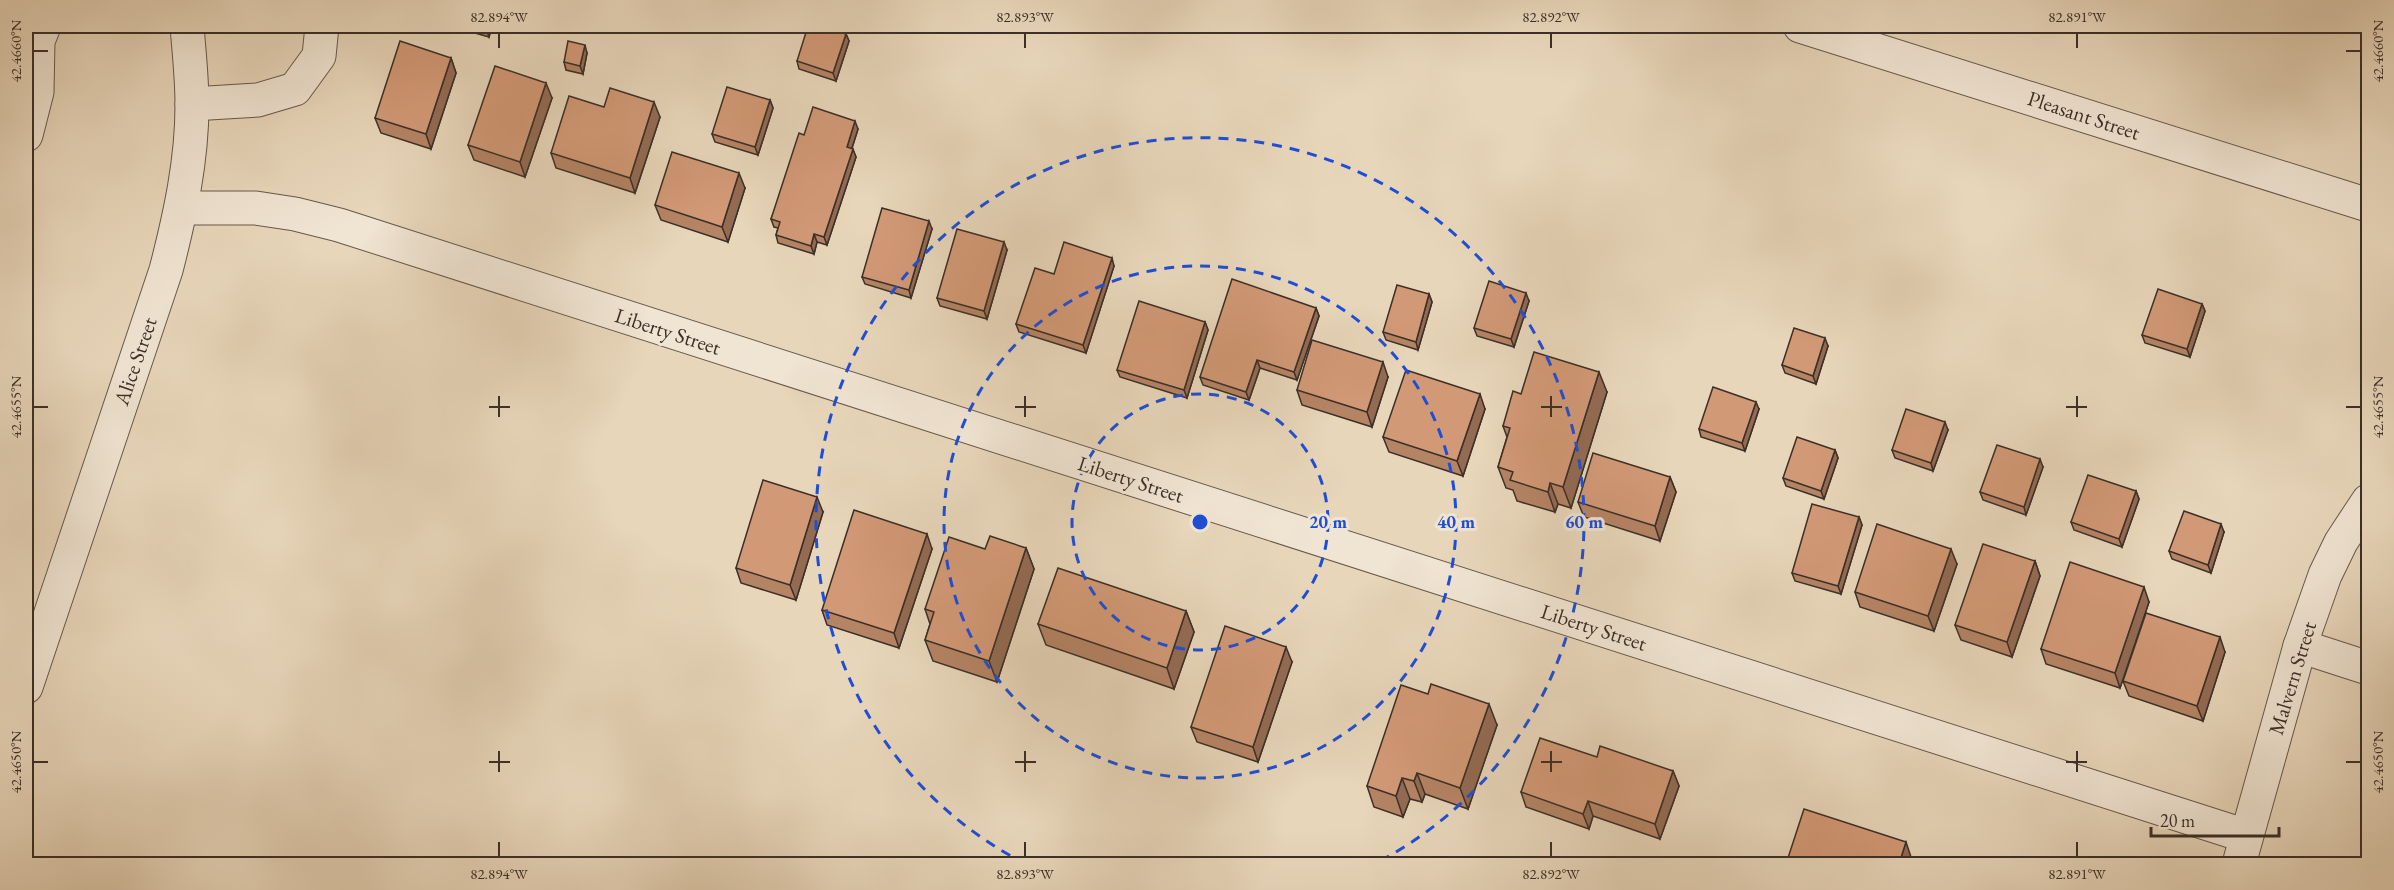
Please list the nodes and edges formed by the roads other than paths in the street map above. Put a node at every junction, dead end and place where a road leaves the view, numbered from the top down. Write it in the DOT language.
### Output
graph roads {
  1 [pos="44,26"];
  2 [pos="187,26"];
  3 [pos="322,26"];
  4 [pos="1800,26"];
  5 [pos="192,104"];
  6 [pos="26,135"];
  7 [pos="2368,205"];
  8 [pos="182,208"];
  9 [pos="2368,501"];
  10 [pos="2300,646"];
  11 [pos="2368,668"];
  12 [pos="26,687"];
  13 [pos="2243,850"];
  1 -- 6 [label="street"];
  2 -- 5 [label="street, Alice Street"];
  3 -- 5 [label="street"];
  4 -- 7 [label="street, Pleasant Street"];
  5 -- 8 [label="street, Alice Street"];
  8 -- 12 [label="street, Alice Street"];
  8 -- 13 [label="street, Liberty Street"];
  9 -- 10 [label="street, Malvern Street"];
  10 -- 11 [label="street"];
  10 -- 13 [label="street, Malvern Street"];
}
